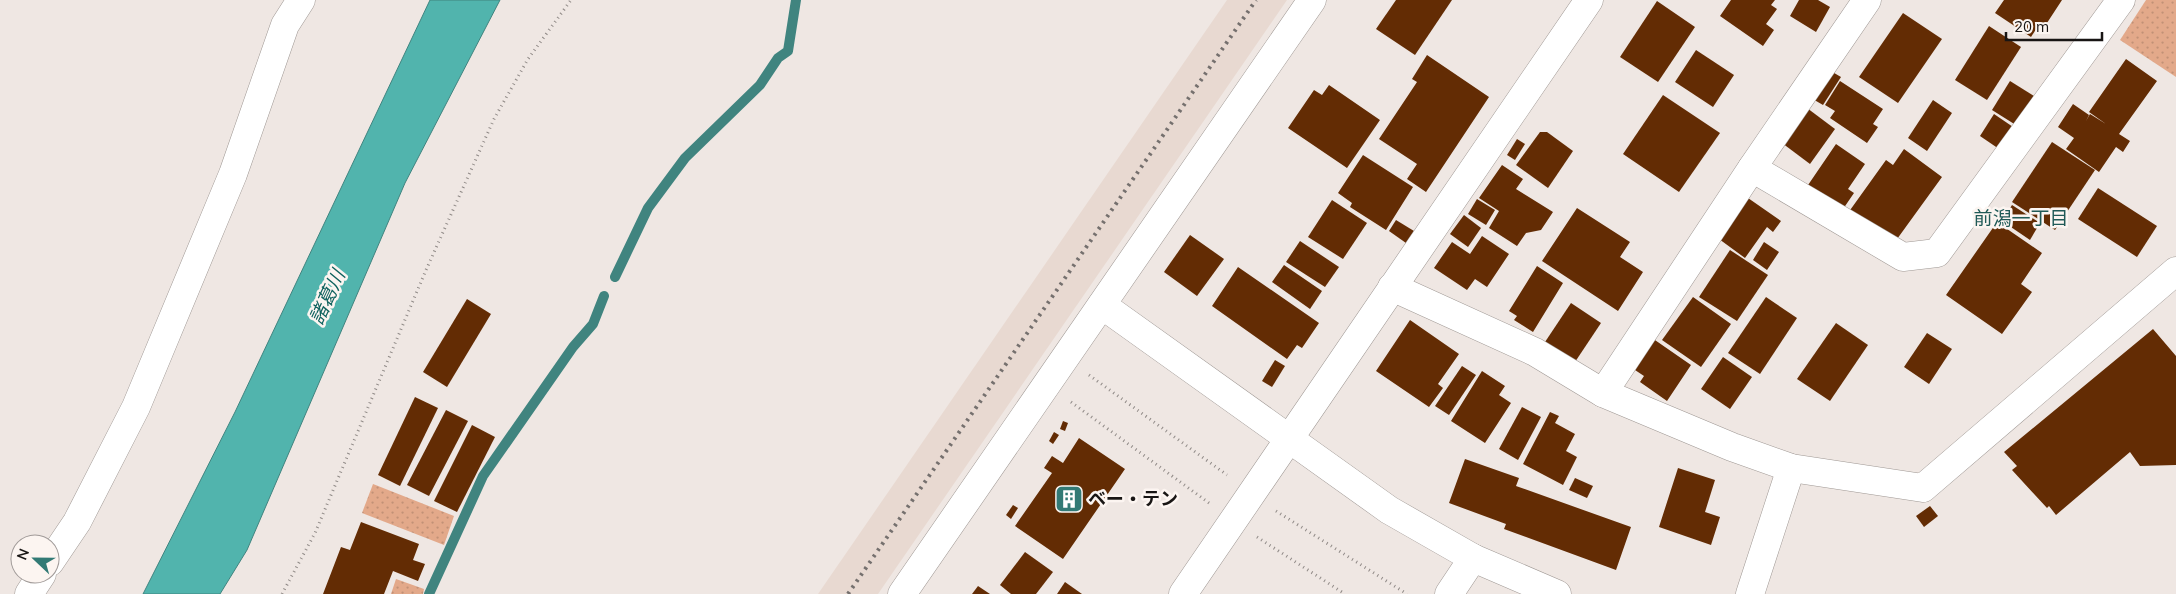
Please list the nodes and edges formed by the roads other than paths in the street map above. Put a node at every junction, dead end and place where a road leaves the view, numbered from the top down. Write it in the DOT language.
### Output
graph roads {
  1 [pos="302,0"];
  2 [pos="1312,0"];
  3 [pos="1589,0"];
  4 [pos="1867,0"];
  5 [pos="2121,0"];
  6 [pos="1752,168"];
  7 [pos="2172,281"];
  8 [pos="1392,287"];
  9 [pos="1102,305"];
  10 [pos="1603,393"];
  11 [pos="1290,438"];
  12 [pos="1791,468"];
  13 [pos="60,547"];
  14 [pos="1473,558"];
  15 [pos="902,594"];
  16 [pos="1183,594"];
  17 [pos="1449,594"];
  18 [pos="1557,594"];
  19 [pos="1750,594"];
  1 -- 13 [label="street"];
  2 -- 9 [label="street"];
  3 -- 8 [label="street"];
  4 -- 6 [label="street"];
  5 -- 6 [label="street"];
  6 -- 10 [label="street"];
  7 -- 12 [label="street"];
  8 -- 10 [label="street"];
  8 -- 11 [label="street"];
  9 -- 11 [label="street"];
  9 -- 15 [label="street"];
  10 -- 12 [label="street"];
  11 -- 14 [label="street"];
  11 -- 16 [label="street"];
  12 -- 19 [label="street"];
  14 -- 17 [label="street"];
  14 -- 18 [label="street"];
}
